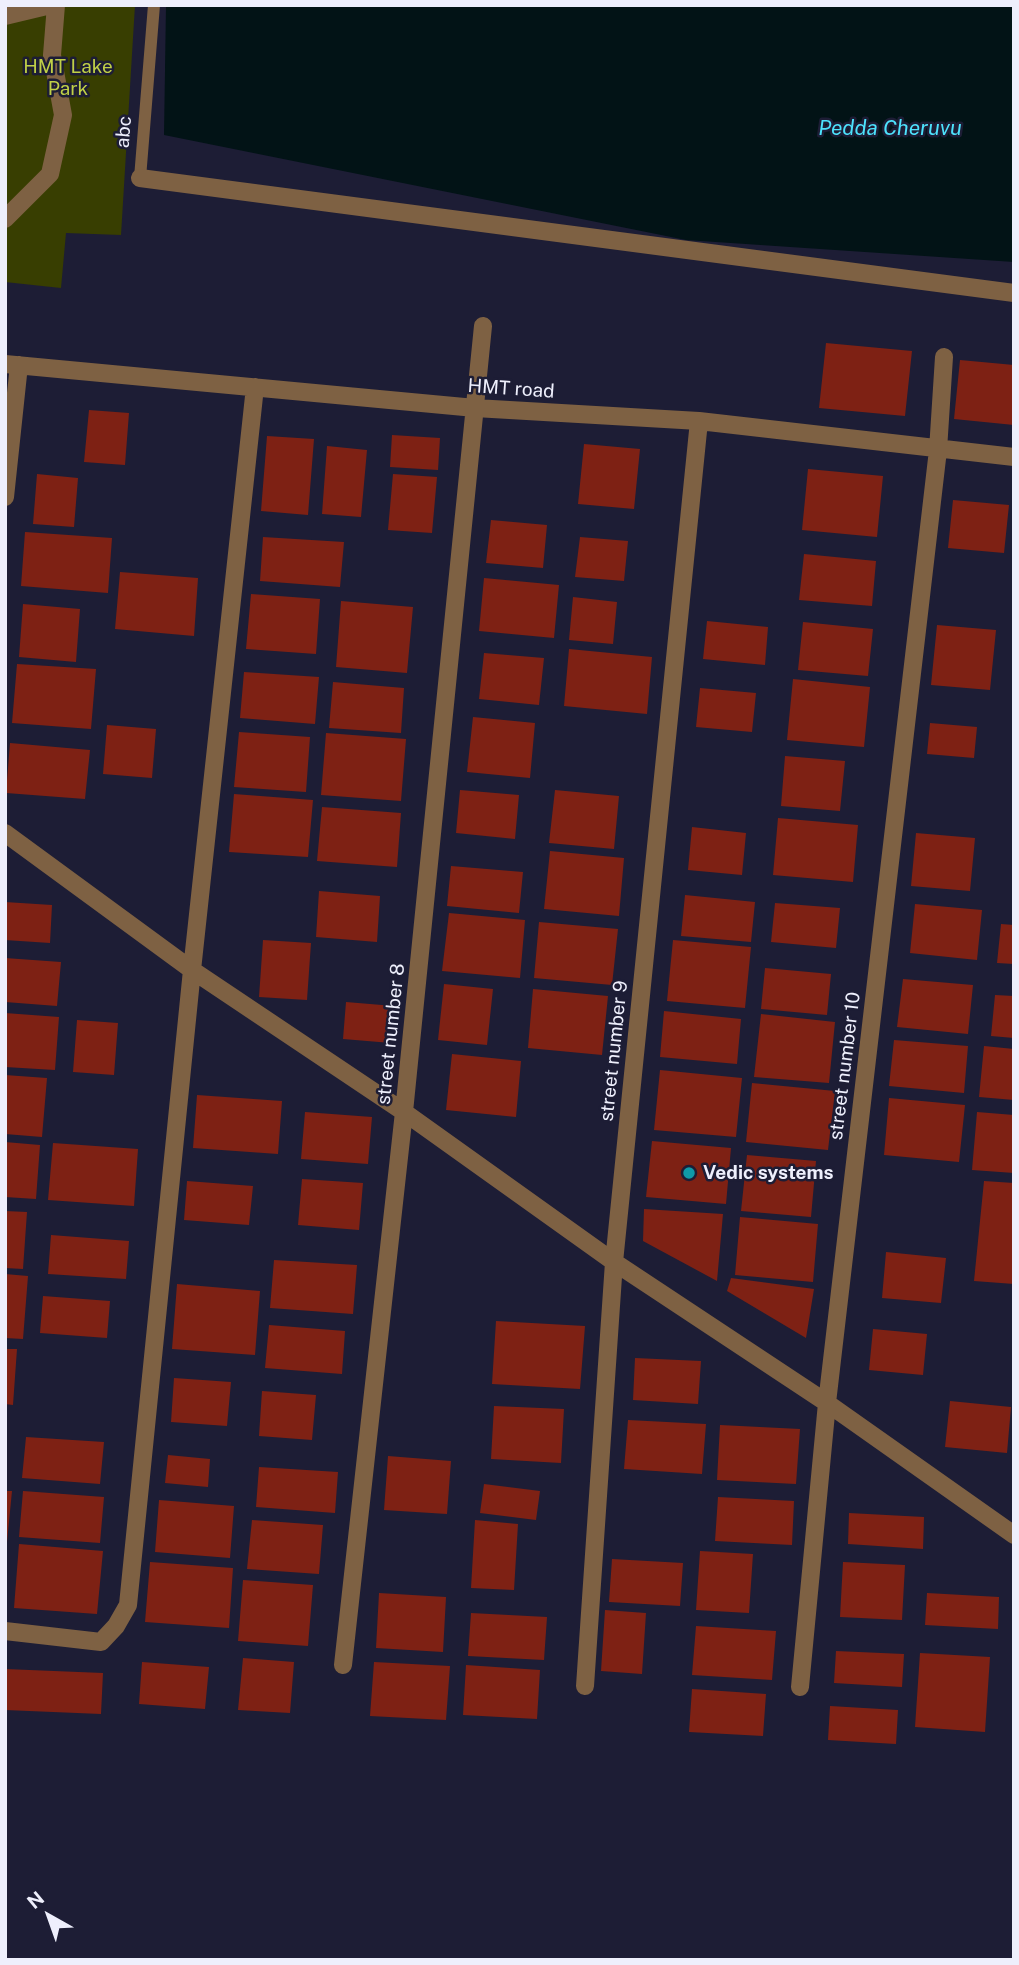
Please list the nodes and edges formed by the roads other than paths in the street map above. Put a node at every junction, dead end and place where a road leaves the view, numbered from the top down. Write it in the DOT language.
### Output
graph roads {
  1 [pos="54,5"];
  2 [pos="154,5"];
  3 [pos="5,16"];
  4 [pos="140,178"];
  5 [pos="5,219"];
  6 [pos="1014,293"];
  7 [pos="483,326"];
  8 [pos="944,357"];
  9 [pos="12,365"];
  10 [pos="255,387"];
  11 [pos="475,408"];
  12 [pos="699,421"];
  13 [pos="938,450"];
  14 [pos="1014,457"];
  15 [pos="5,497"];
  16 [pos="5,834"];
  17 [pos="192,970"];
  18 [pos="404,1112"];
  19 [pos="614,1262"];
  20 [pos="827,1403"];
  21 [pos="1014,1535"];
  22 [pos="5,1631"];
  23 [pos="343,1665"];
  24 [pos="585,1686"];
  25 [pos="800,1687"];
  1 -- 3 [label="street"];
  1 -- 5 [label="street"];
  2 -- 4 [label="lane, abc"];
  4 -- 6 [label="street"];
  7 -- 11 [label="street, street number 8"];
  8 -- 13 [label="street, street number 10"];
  9 -- 10 [label="street, HMT road"];
  9 -- 15 [label="street"];
  10 -- 11 [label="street, HMT road"];
  10 -- 17 [label="street"];
  11 -- 12 [label="street, HMT road"];
  11 -- 18 [label="street, street number 8"];
  12 -- 13 [label="street, HMT road"];
  12 -- 19 [label="street, street number 9"];
  13 -- 14 [label="street, HMT road"];
  13 -- 20 [label="street, street number 10"];
  16 -- 17 [label="street"];
  17 -- 18 [label="street"];
  17 -- 22 [label="street"];
  18 -- 19 [label="street"];
  18 -- 23 [label="street, street number 8"];
  19 -- 20 [label="street"];
  19 -- 24 [label="street, street number 9"];
  20 -- 21 [label="street"];
  20 -- 25 [label="street, street number 10"];
}
